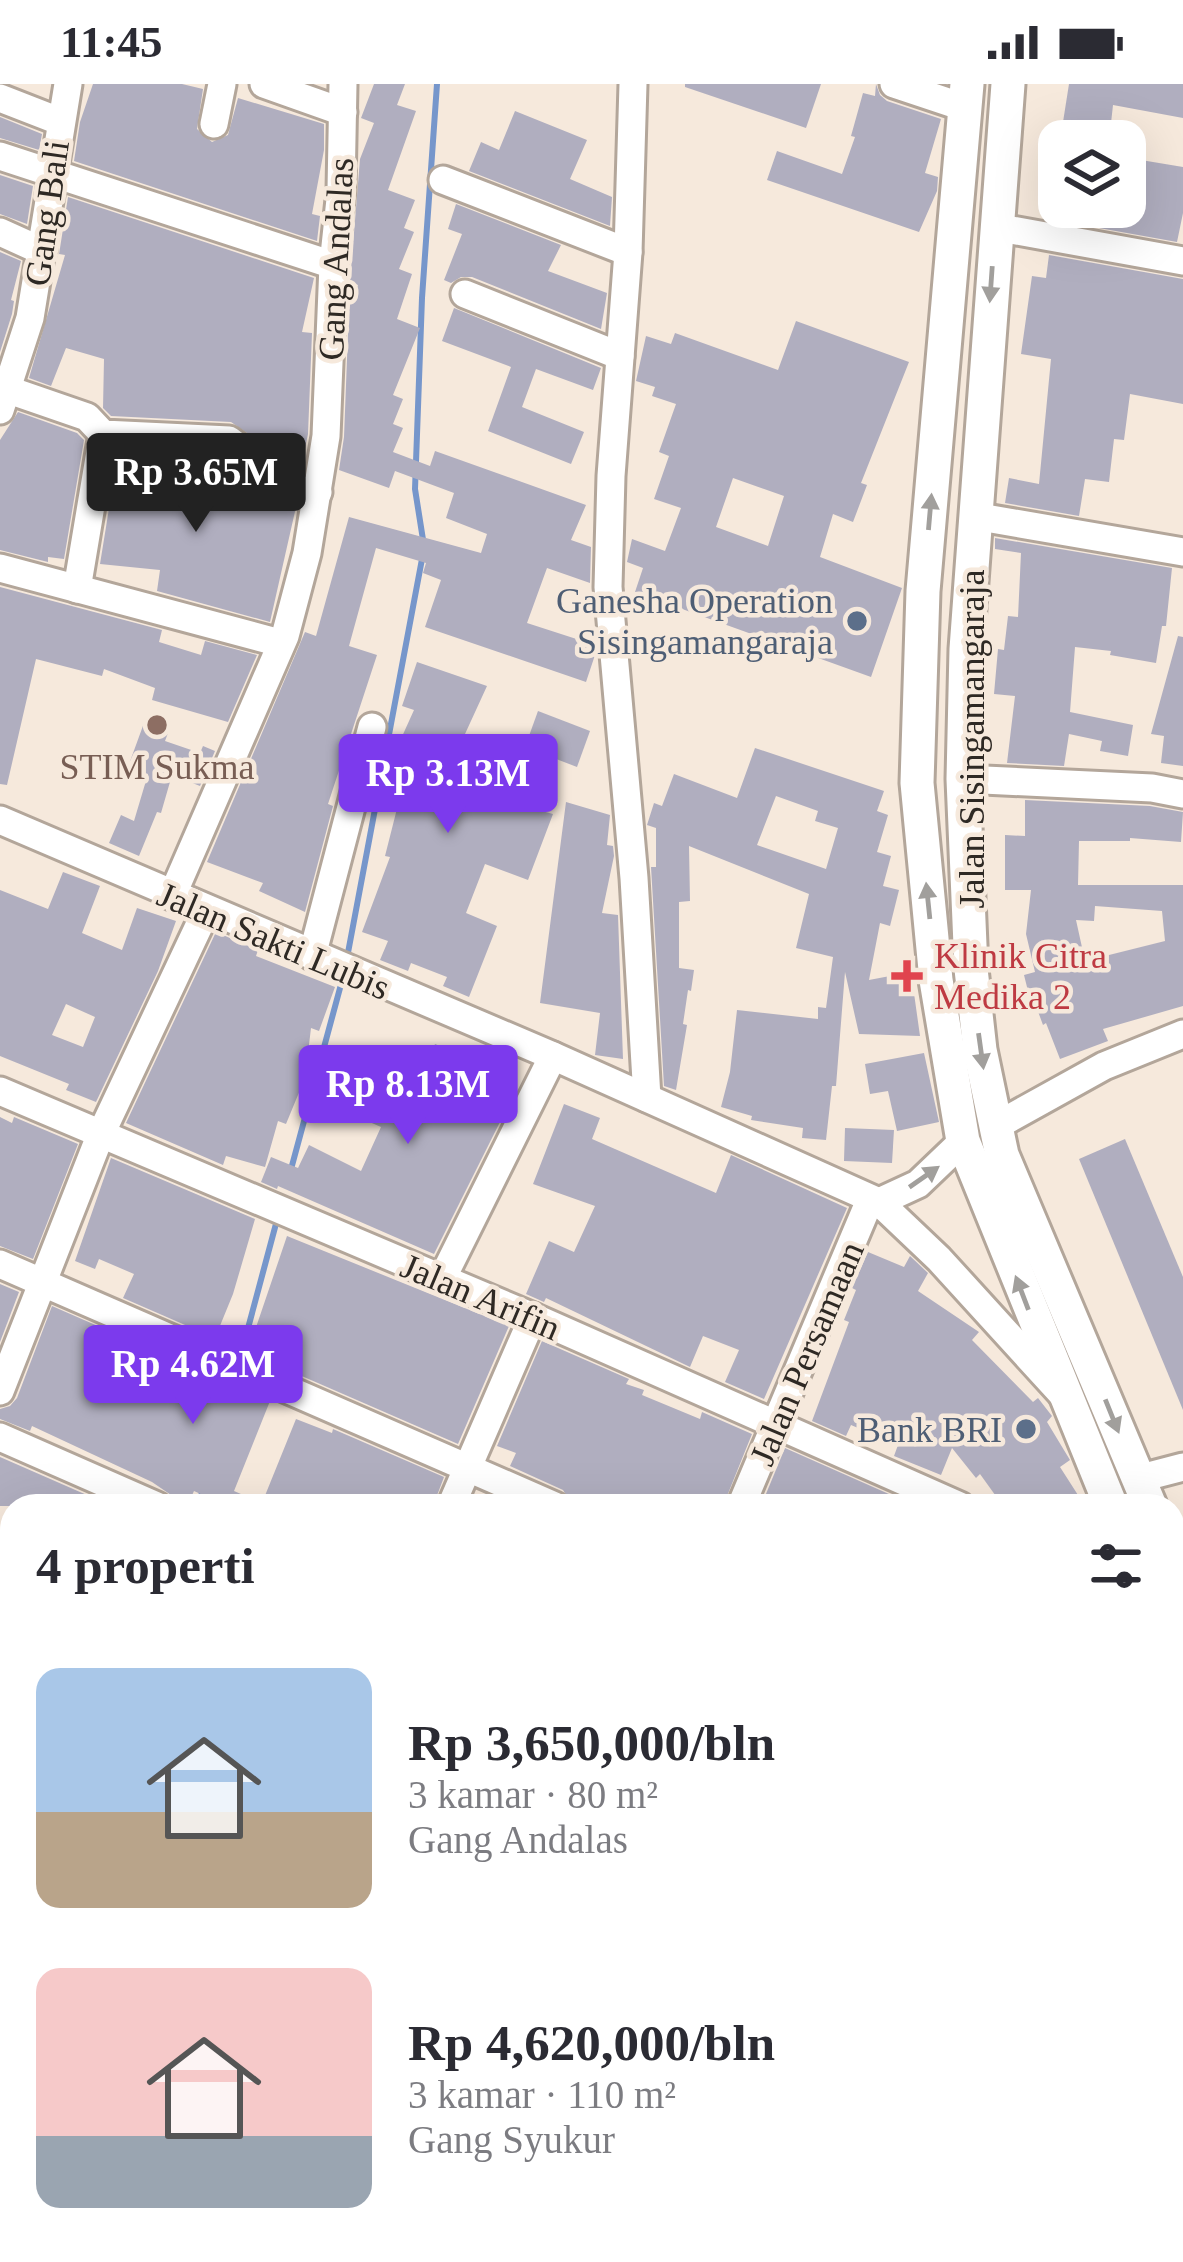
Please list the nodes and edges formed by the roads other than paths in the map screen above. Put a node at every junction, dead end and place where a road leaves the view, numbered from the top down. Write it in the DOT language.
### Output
graph roads {
  1 [pos="68,84"];
  2 [pos="222,84"];
  3 [pos="264,84"];
  4 [pos="634,84"];
  5 [pos="894,84"];
  6 [pos="1008,84"];
  7 [pos="966,96"];
  8 [pos="0,98"];
  9 [pos="343,98"];
  10 [pos="59,121"];
  11 [pos="214,124"];
  12 [pos="0,156"];
  13 [pos="52,174"];
  14 [pos="443,180"];
  15 [pos="995,227"];
  16 [pos="0,232"];
  17 [pos="42,250"];
  18 [pos="628,252"];
  19 [pos="1183,261"];
  20 [pos="333,265"];
  21 [pos="465,294"];
  22 [pos="620,356"];
  23 [pos="3,396"];
  24 [pos="103,434"];
  25 [pos="318,492"];
  26 [pos="974,517"];
  27 [pos="1183,552"];
  28 [pos="0,568"];
  29 [pos="76,589"];
  30 [pos="280,643"];
  31 [pos="371,727"];
  32 [pos="963,779"];
  33 [pos="1183,794"];
  34 [pos="0,820"];
  35 [pos="172,896"];
  36 [pos="206,910"];
  37 [pos="316,957"];
  38 [pos="1183,1034"];
  39 [pos="553,1056"];
  40 [pos="0,1091"];
  41 [pos="646,1098"];
  42 [pos="978,1134"];
  43 [pos="100,1136"];
  44 [pos="874,1201"];
  45 [pos="0,1264"];
  46 [pos="442,1279"];
  47 [pos="44,1283"];
  48 [pos="533,1317"];
  49 [pos="0,1391"];
  50 [pos="1068,1401"];
  51 [pos="776,1426"];
  52 [pos="0,1437"];
  53 [pos="1183,1467"];
  54 [pos="466,1468"];
  55 [pos="1143,1493"];
  56 [pos="130,1494"];
  57 [pos="456,1494"];
  58 [pos="526,1494"];
  59 [pos="746,1494"];
  60 [pos="932,1494"];
  61 [pos="1106,1494"];
  1 -- 10 [label="street, Gang Bali"];
  2 -- 11 [label="street"];
  3 -- 9 [label="street"];
  4 -- 18 [label="street"];
  5 -- 7 [label="street"];
  6 -- 15 [label="main road, Jalan Sisingamangaraja"];
  42 -- 7 [label="main road, Jalan Sisingamangaraja, one-way"];
  8 -- 10 [label="street"];
  9 -- 20 [label="street, Gang Andalas"];
  10 -- 13 [label="street, Gang Bali"];
  12 -- 13 [label="street"];
  13 -- 17 [label="street, Gang Bali"];
  13 -- 20 [label="street"];
  14 -- 18 [label="street"];
  15 -- 19 [label="street"];
  15 -- 26 [label="main road, Jalan Sisingamangaraja, one-way"];
  16 -- 17 [label="street"];
  17 -- 23 [label="street, Gang Bali"];
  18 -- 22 [label="street"];
  20 -- 25 [label="street, Gang Andalas"];
  21 -- 22 [label="street"];
  22 -- 41 [label="street"];
  23 -- 24 [label="street"];
  24 -- 25 [label="street"];
  24 -- 29 [label="street"];
  25 -- 30 [label="street, Gang Andalas"];
  26 -- 27 [label="street"];
  26 -- 32 [label="main road, Jalan Sisingamangaraja"];
  28 -- 29 [label="street"];
  29 -- 30 [label="street"];
  30 -- 35 [label="street, Gang Andalas"];
  31 -- 37 [label="street"];
  32 -- 33 [label="street"];
  32 -- 42 [label="main road, Jalan Sisingamangaraja, one-way"];
  34 -- 35 [label="street, Jalan Sakti Lubis"];
  35 -- 36 [label="street, Jalan Sakti Lubis"];
  36 -- 37 [label="street, Jalan Sakti Lubis"];
  36 -- 43 [label="street"];
  37 -- 39 [label="street, Jalan Sakti Lubis"];
  38 -- 42 [label="street"];
  39 -- 41 [label="street, Jalan Sakti Lubis"];
  39 -- 46 [label="street"];
  40 -- 43 [label="street, Jalan Arifin"];
  41 -- 44 [label="street, Jalan Sakti Lubis"];
  44 -- 42 [label="street, one-way"];
  50 -- 42 [label="main road, Jalan Sisingamangaraja, one-way"];
  42 -- 55 [label="main road, Jalan Sisingamangaraja, one-way"];
  43 -- 46 [label="street, Jalan Arifin"];
  43 -- 47 [label="street"];
  44 -- 50 [label="street, Jalan Sakti Lubis"];
  44 -- 51 [label="street, Jalan Persamaan"];
  45 -- 47 [label="street"];
  46 -- 48 [label="street, Jalan Arifin"];
  47 -- 49 [label="street"];
  47 -- 54 [label="street"];
  48 -- 51 [label="street, Jalan Arifin"];
  48 -- 54 [label="street"];
  50 -- 61 [label="main road, Jalan Sisingamangaraja"];
  51 -- 59 [label="street, Jalan Persamaan"];
  51 -- 60 [label="street, Jalan Arifin"];
  52 -- 56 [label="street"];
  53 -- 55 [label="street"];
  54 -- 57 [label="street"];
  54 -- 58 [label="street"];
}
